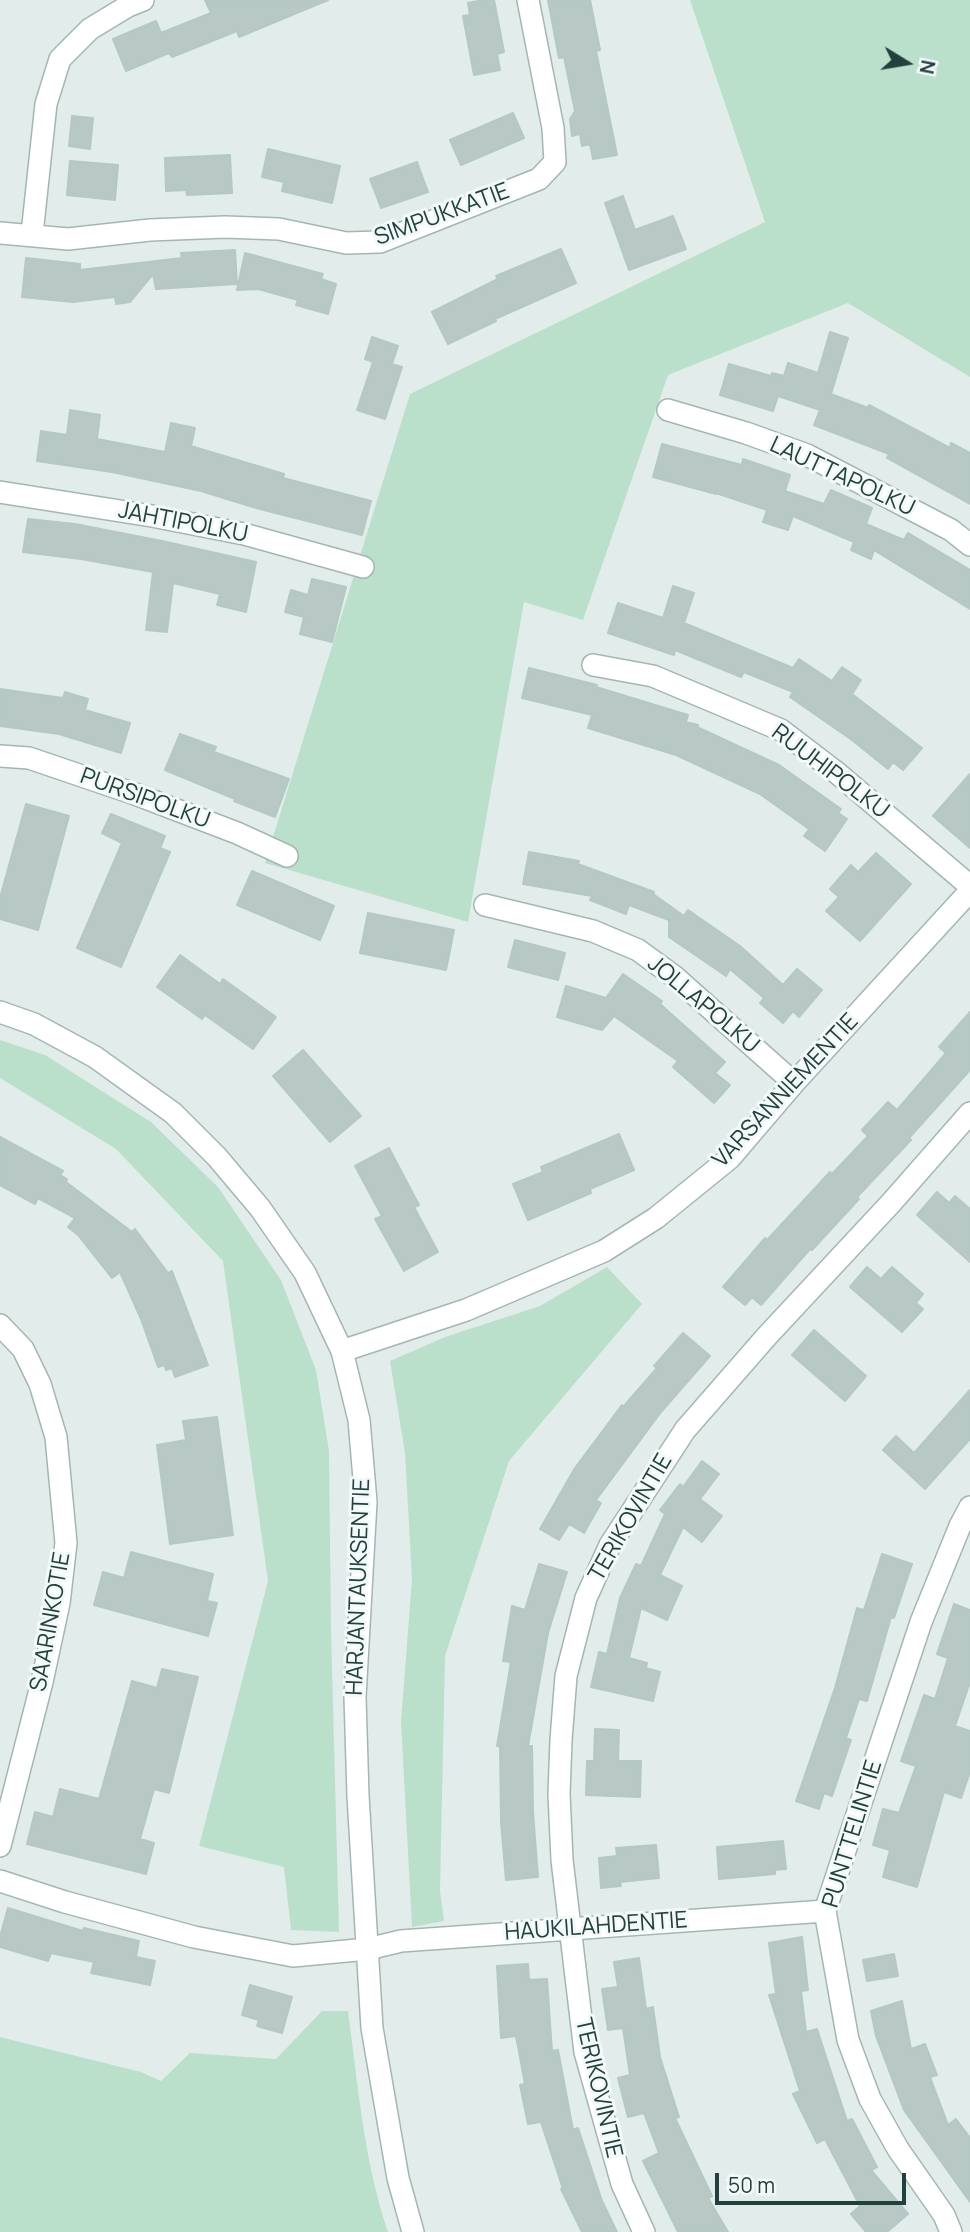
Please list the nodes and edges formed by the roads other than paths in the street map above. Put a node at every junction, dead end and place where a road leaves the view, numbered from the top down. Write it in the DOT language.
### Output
graph roads {
  1 [pos="143,0"];
  2 [pos="528,0"];
  3 [pos="0,233"];
  4 [pos="32,234"];
  5 [pos="668,410"];
  6 [pos="0,492"];
  7 [pos="970,545"];
  8 [pos="363,567"];
  9 [pos="593,665"];
  10 [pos="0,756"];
  11 [pos="287,856"];
  12 [pos="970,888"];
  13 [pos="485,905"];
  14 [pos="0,1012"];
  15 [pos="793,1083"];
  16 [pos="970,1113"];
  17 [pos="0,1325"];
  18 [pos="342,1351"];
  19 [pos="970,1507"];
  20 [pos="0,1846"];
  21 [pos="0,1881"];
  22 [pos="825,1911"];
  23 [pos="569,1929"];
  24 [pos="368,1949"];
  25 [pos="413,2232"];
  26 [pos="644,2232"];
  27 [pos="951,2232"];
  1 -- 4 [label="street"];
  2 -- 4 [label="street, SIMPUKKATIE"];
  3 -- 4 [label="street, SIMPUKKATIE"];
  5 -- 7 [label="street, LAUTTAPOLKU"];
  6 -- 8 [label="street, JAHTIPOLKU"];
  9 -- 12 [label="street, RUUHIPOLKU"];
  10 -- 11 [label="street, PURSIPOLKU"];
  12 -- 15 [label="street, VARSANNIEMENTIE"];
  13 -- 15 [label="street, JOLLAPOLKU"];
  14 -- 18 [label="street, HARJANTAUKSENTIE"];
  15 -- 18 [label="street, VARSANNIEMENTIE"];
  16 -- 23 [label="street, TERIKOVINTIE"];
  17 -- 20 [label="street, SAARINKOTIE"];
  18 -- 24 [label="street, HARJANTAUKSENTIE"];
  19 -- 22 [label="street, PUNTTELINTIE"];
  21 -- 24 [label="street"];
  22 -- 23 [label="street, HAUKILAHDENTIE"];
  22 -- 27 [label="street, PUNTTELINTIE"];
  23 -- 24 [label="street, HAUKILAHDENTIE"];
  23 -- 26 [label="street, TERIKOVINTIE"];
  24 -- 25 [label="street, HARJANTAUKSENTIE"];
}
